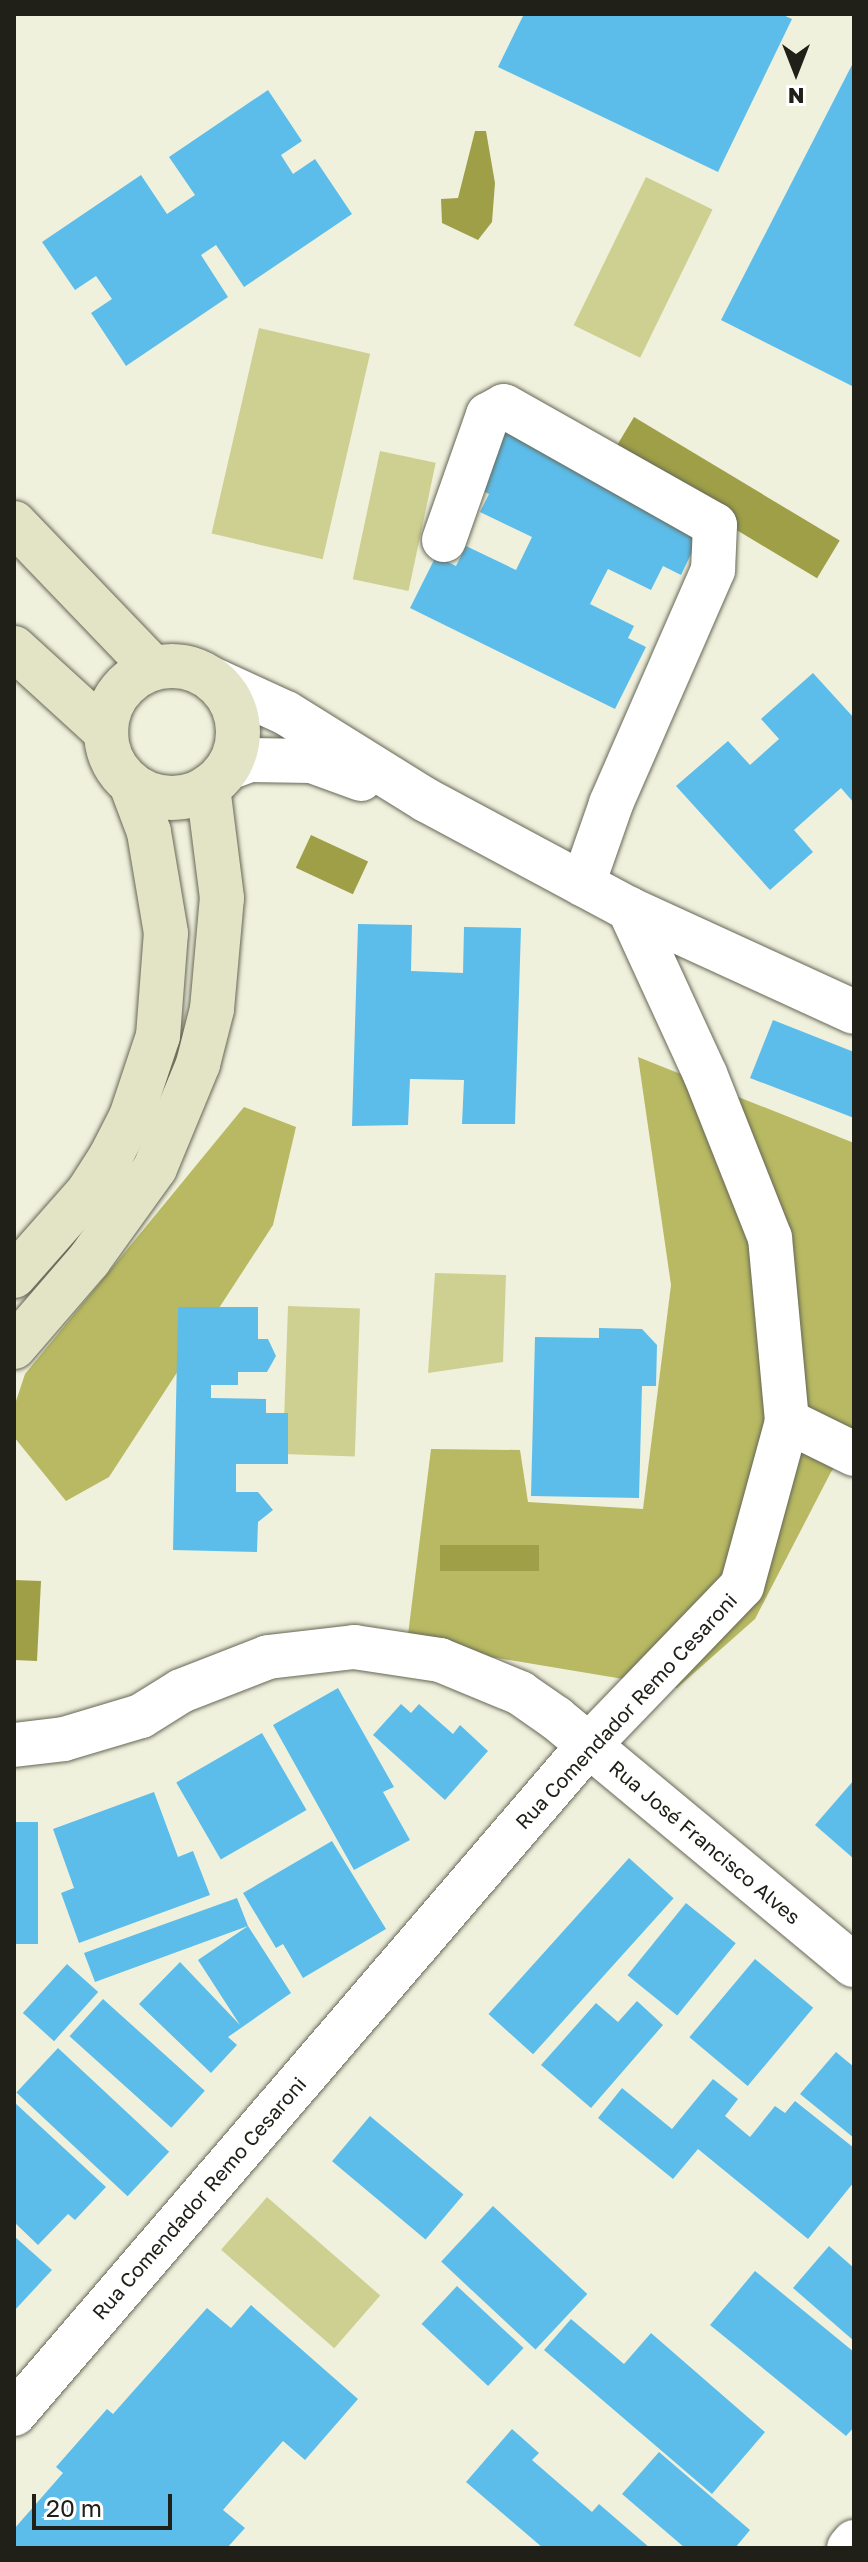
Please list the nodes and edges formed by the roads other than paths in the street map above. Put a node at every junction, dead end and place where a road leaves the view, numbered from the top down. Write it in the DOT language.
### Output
graph roads {
  1 [pos="14,523"];
  2 [pos="444,540"];
  3 [pos="14,648"];
  4 [pos="153,668"];
  5 [pos="214,680"];
  6 [pos="106,732"];
  7 [pos="218,777"];
  8 [pos="131,784"];
  9 [pos="426,800"];
  10 [pos="583,884"];
  11 [pos="629,909"];
  12 [pos="854,1012"];
  13 [pos="14,1276"];
  14 [pos="14,1347"];
  15 [pos="787,1421"];
  16 [pos="854,1454"];
  17 [pos="14,1745"];
  18 [pos="588,1746"];
  19 [pos="854,1965"];
  20 [pos="14,2414"];
  21 [pos="854,2542"];
  22 [pos="849,2548"];
  1 -- 4 [label="street"];
  2 -- 10 [label="street"];
  3 -- 6 [label="street"];
  4 -- 5 [label="street"];
  4 -- 6 [label="street"];
  5 -- 7 [label="street"];
  5 -- 9 [label="street"];
  6 -- 8 [label="street"];
  7 -- 8 [label="street"];
  7 -- 9 [label="street"];
  7 -- 14 [label="street"];
  8 -- 13 [label="street"];
  9 -- 10 [label="street"];
  10 -- 11 [label="street"];
  11 -- 12 [label="street"];
  11 -- 15 [label="street, Rua Comendador Remo Cesaroni"];
  15 -- 16 [label="street"];
  15 -- 18 [label="street, Rua Comendador Remo Cesaroni"];
  17 -- 18 [label="street, Rua José Francisco Alves"];
  18 -- 19 [label="street, Rua José Francisco Alves"];
  18 -- 20 [label="street, Rua Comendador Remo Cesaroni"];
  21 -- 22 [label="street"];
}
